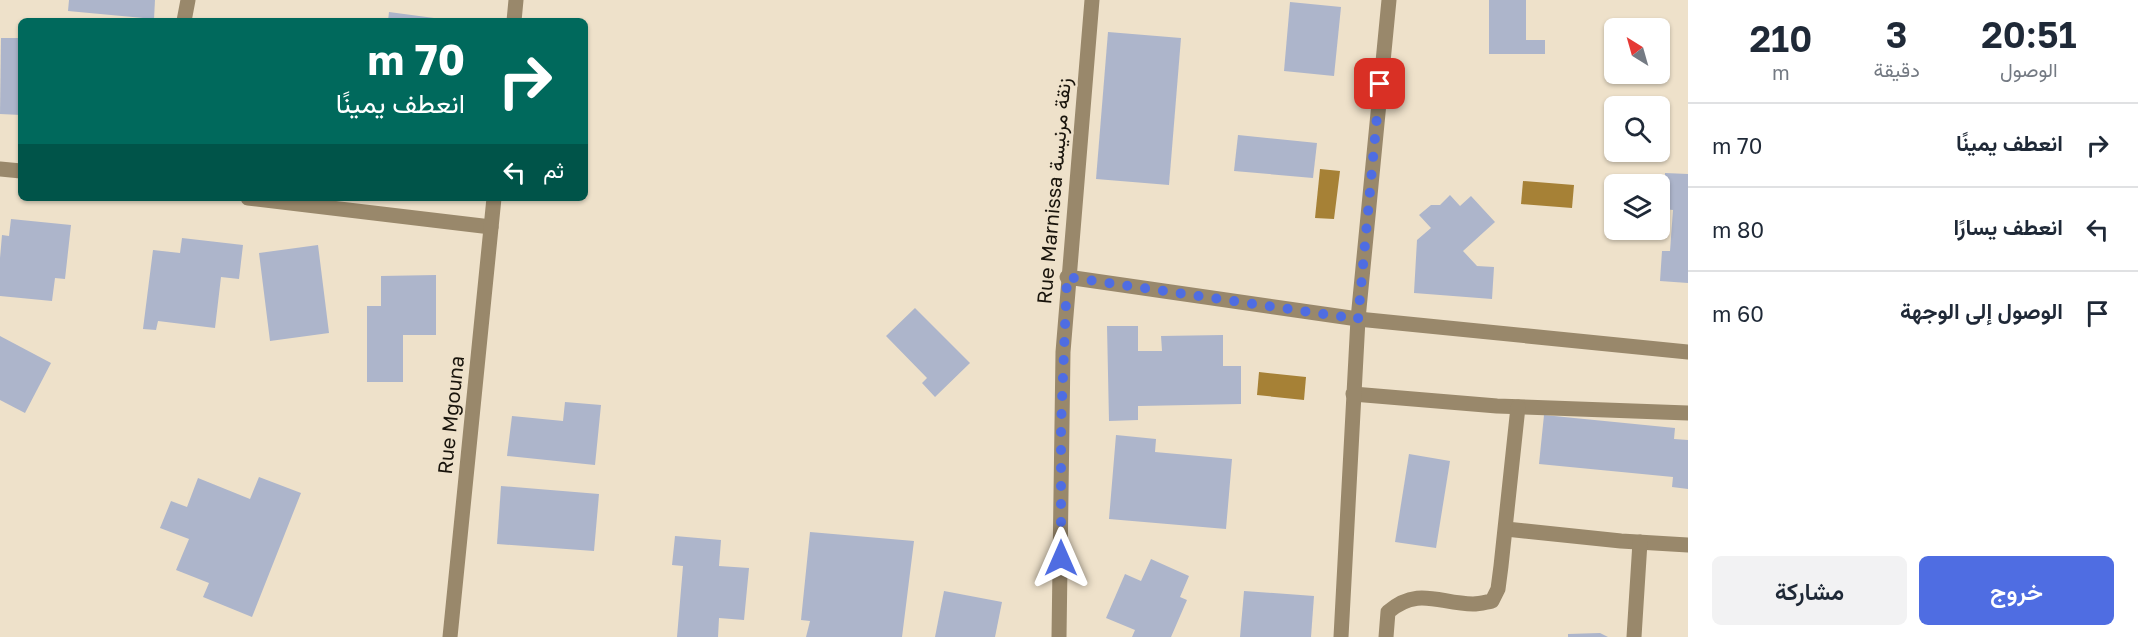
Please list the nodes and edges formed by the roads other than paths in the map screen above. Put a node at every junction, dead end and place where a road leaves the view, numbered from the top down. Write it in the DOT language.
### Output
graph roads {
  1 [pos="188,0"];
  2 [pos="516,0"];
  3 [pos="1092,0"];
  4 [pos="1389,0"];
  5 [pos="185,18"];
  6 [pos="514,18"];
  7 [pos="0,169"];
  8 [pos="18,171"];
  9 [pos="273,201"];
  10 [pos="494,201"];
  11 [pos="491,227"];
  12 [pos="1067,277"];
  13 [pos="1358,319"];
  14 [pos="1688,352"];
  15 [pos="1353,394"];
  16 [pos="1518,407"];
  17 [pos="1688,413"];
  18 [pos="1506,529"];
  19 [pos="1640,542"];
  20 [pos="1688,545"];
  21 [pos="450,637"];
  22 [pos="1059,637"];
  23 [pos="1341,637"];
  24 [pos="1386,637"];
  25 [pos="1634,637"];
  1 -- 5 [label="street"];
  2 -- 6 [label="street"];
  3 -- 12 [label="street, Rue Marnissa زنقة مرنيسة"];
  4 -- 13 [label="street"];
  7 -- 8 [label="street"];
  9 -- 11 [label="street"];
  10 -- 11 [label="street, Rue Mgouna"];
  11 -- 21 [label="street, Rue Mgouna"];
  12 -- 13 [label="street"];
  12 -- 22 [label="street, Rue Marnissa زنقة مرنيسة"];
  13 -- 14 [label="street"];
  13 -- 15 [label="street"];
  15 -- 16 [label="street"];
  15 -- 23 [label="street"];
  16 -- 17 [label="street"];
  16 -- 18 [label="street"];
  18 -- 19 [label="street"];
  18 -- 24 [label="street"];
  19 -- 20 [label="street"];
  19 -- 25 [label="street"];
}
